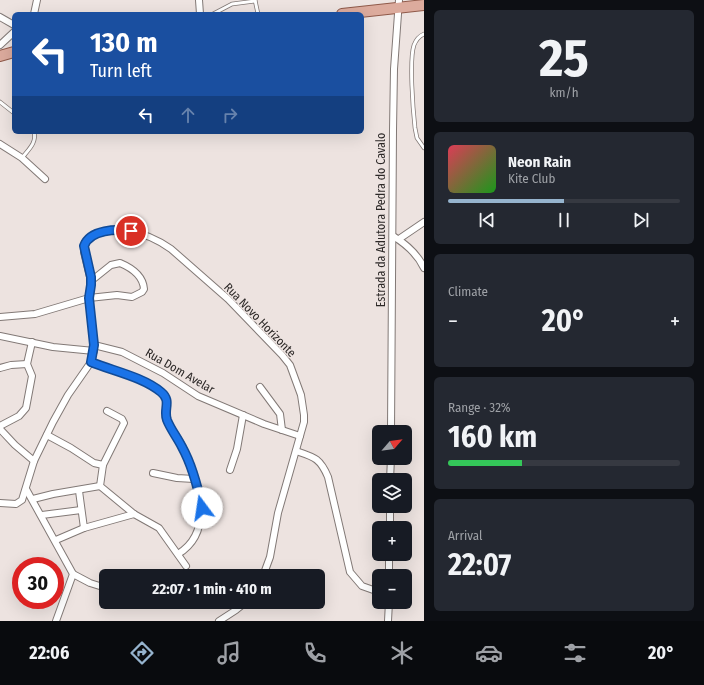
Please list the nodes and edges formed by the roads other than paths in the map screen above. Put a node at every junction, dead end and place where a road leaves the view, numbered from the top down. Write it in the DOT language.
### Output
graph roads {
  1 [pos="37,0"];
  2 [pos="199,0"];
  3 [pos="254,1"];
  4 [pos="398,4"];
  5 [pos="424,5"];
  6 [pos="34,12"];
  7 [pos="200,12"];
  8 [pos="217,12"];
  9 [pos="257,12"];
  10 [pos="353,12"];
  11 [pos="0,17"];
  12 [pos="12,24"];
  13 [pos="12,34"];
  14 [pos="424,34"];
  15 [pos="0,45"];
  16 [pos="12,53"];
  17 [pos="0,56"];
  18 [pos="0,102"];
  19 [pos="12,111"];
  20 [pos="34,134"];
  21 [pos="0,144"];
  22 [pos="424,148"];
  23 [pos="22,158"];
  24 [pos="45,179"];
  25 [pos="424,222"];
  26 [pos="393,236"];
  27 [pos="399,239"];
  28 [pos="424,268"];
  29 [pos="91,281"];
  30 [pos="89,298"];
  31 [pos="0,317"];
  32 [pos="0,336"];
  33 [pos="32,342"];
  34 [pos="94,348"];
  35 [pos="91,362"];
  36 [pos="27,364"];
  37 [pos="0,368"];
  38 [pos="260,387"];
  39 [pos="107,411"];
  40 [pos="243,415"];
  41 [pos="391,425"];
  42 [pos="0,426"];
  43 [pos="0,430"];
  44 [pos="282,430"];
  45 [pos="47,435"];
  46 [pos="300,436"];
  47 [pos="296,451"];
  48 [pos="34,460"];
  49 [pos="102,465"];
  50 [pos="230,470"];
  51 [pos="153,473"];
  52 [pos="194,479"];
  53 [pos="100,486"];
  54 [pos="26,489"];
  55 [pos="79,490"];
  56 [pos="33,500"];
  57 [pos="0,503"];
  58 [pos="81,510"];
  59 [pos="134,514"];
  60 [pos="42,515"];
  61 [pos="84,528"];
  62 [pos="56,540"];
  63 [pos="178,554"];
  64 [pos="186,566"];
  65 [pos="266,569"];
  66 [pos="73,574"];
  67 [pos="99,586"];
  68 [pos="372,590"];
  69 [pos="237,609"];
  70 [pos="389,609"];
  71 [pos="56,621"];
  72 [pos="219,621"];
  73 [pos="388,621"];
  1 -- 6 [label="street"];
  2 -- 7 [label="street"];
  3 -- 8 [label="lane"];
  3 -- 9 [label="lane"];
  4 -- 5 [label="main road"];
  4 -- 10 [label="main road"];
  4 -- 26 [label="street, Estrada da Adutora Pedra do Cavalo"];
  11 -- 12 [label="street"];
  13 -- 15 [label="street"];
  14 -- 22 [label="lane"];
  16 -- 17 [label="main road"];
  18 -- 19 [label="lane"];
  20 -- 23 [label="lane"];
  21 -- 23 [label="street"];
  23 -- 24 [label="street"];
  25 -- 27 [label="street"];
  26 -- 27 [label="street"];
  26 -- 41 [label="street, Estrada da Adutora Pedra do Cavalo"];
  27 -- 28 [label="street"];
  29 -- 30 [label="street"];
  29 -- 30 [label="street"];
  29 -- 46 [label="street, Rua Novo Horizonte"];
  30 -- 31 [label="street"];
  30 -- 34 [label="street"];
  32 -- 33 [label="street, Rua Dom Avelar"];
  33 -- 34 [label="street, Rua Dom Avelar"];
  33 -- 36 [label="street"];
  34 -- 35 [label="street"];
  34 -- 40 [label="street, Rua Dom Avelar"];
  35 -- 45 [label="street"];
  35 -- 52 [label="street"];
  36 -- 37 [label="street"];
  36 -- 42 [label="street"];
  38 -- 44 [label="street"];
  39 -- 49 [label="street"];
  40 -- 44 [label="street, Rua Dom Avelar"];
  40 -- 50 [label="street"];
  43 -- 48 [label="street"];
  44 -- 46 [label="street, Rua Dom Avelar"];
  45 -- 48 [label="street"];
  45 -- 49 [label="street"];
  46 -- 47 [label="street, Rua Novo Horizonte"];
  47 -- 65 [label="street, Rua Novo Horizonte"];
  47 -- 68 [label="street"];
  48 -- 54 [label="street"];
  49 -- 53 [label="street"];
  51 -- 52 [label="street"];
  52 -- 63 [label="street"];
  53 -- 55 [label="street"];
  53 -- 59 [label="street"];
  54 -- 56 [label="street"];
  54 -- 57 [label="street"];
  55 -- 56 [label="street"];
  55 -- 58 [label="street"];
  56 -- 60 [label="street"];
  58 -- 60 [label="street"];
  58 -- 61 [label="street"];
  59 -- 61 [label="street"];
  59 -- 63 [label="street"];
  60 -- 62 [label="street"];
  61 -- 62 [label="street"];
  62 -- 66 [label="street"];
  63 -- 64 [label="street"];
  66 -- 67 [label="street"];
  66 -- 71 [label="street"];
  69 -- 72 [label="street"];
  70 -- 73 [label="street"];
}
